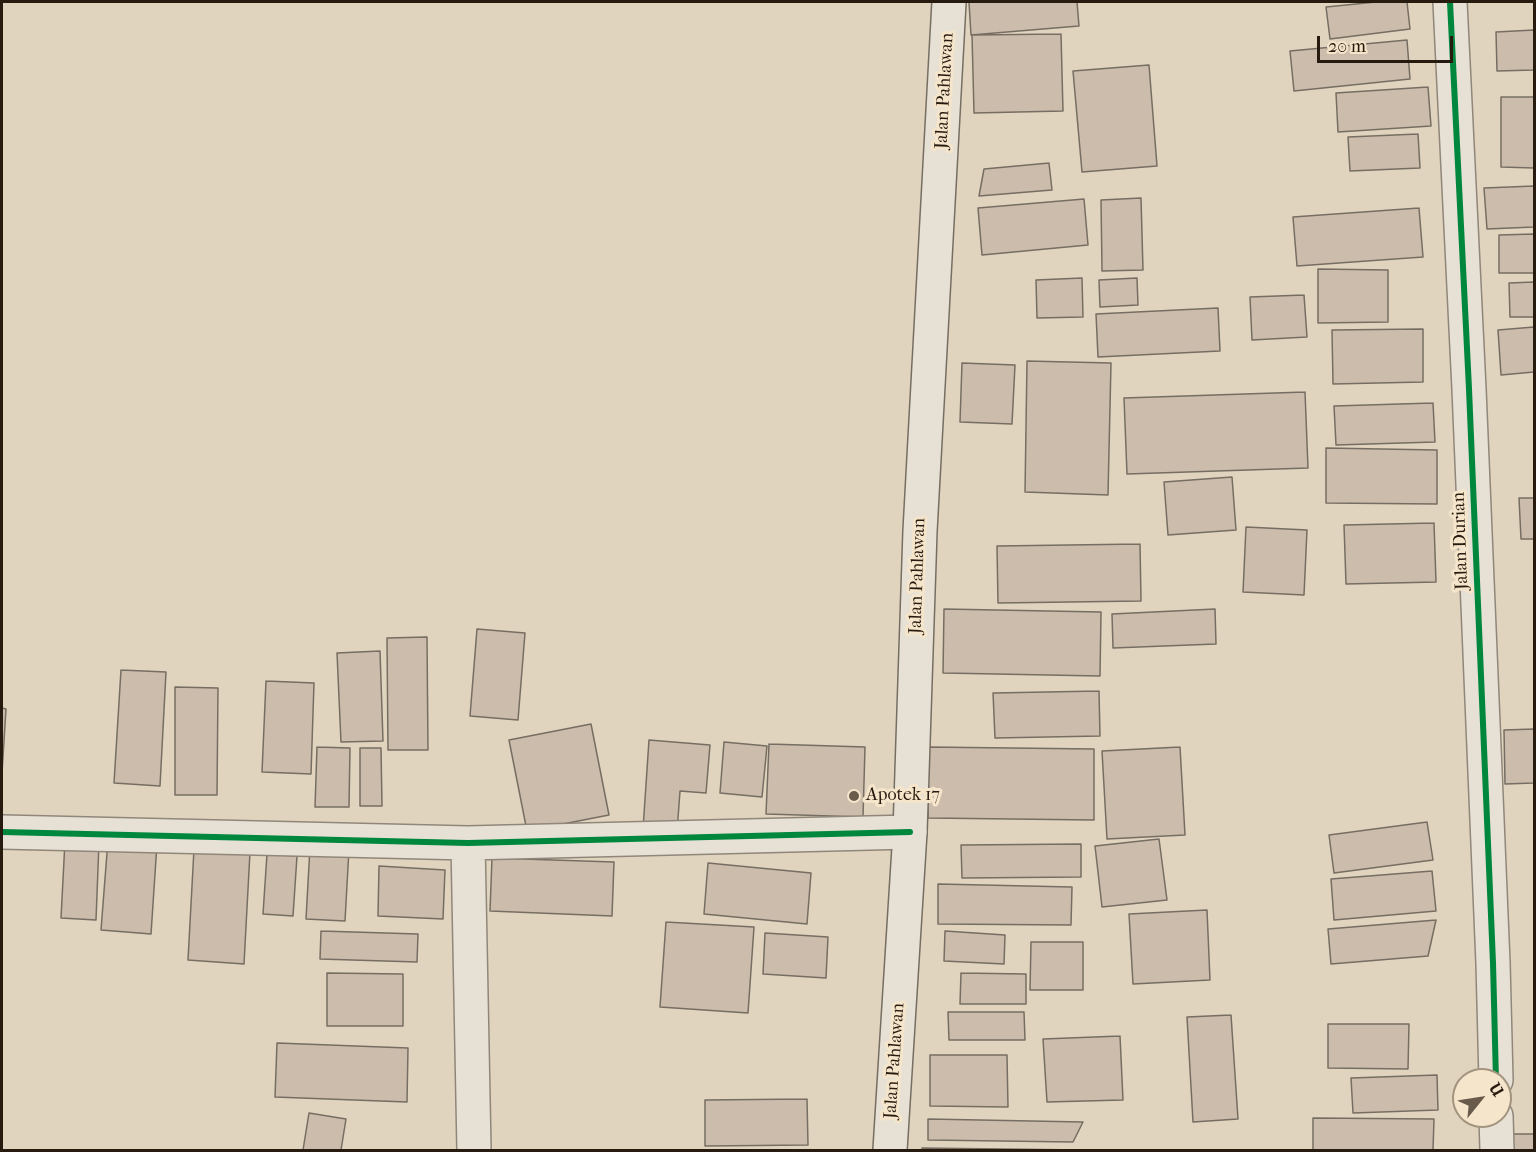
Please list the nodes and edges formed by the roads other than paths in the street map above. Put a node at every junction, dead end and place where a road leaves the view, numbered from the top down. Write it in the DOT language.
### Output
graph roads {
  1 [pos="950,2"];
  2 [pos="1450,2"];
  3 [pos="2,832"];
  4 [pos="910,832"];
  5 [pos="468,843"];
  6 [pos="1496,1068"];
  7 [pos="1496,1128"];
  8 [pos="474,1150"];
  9 [pos="890,1150"];
  10 [pos="1497,1150"];
  1 -- 4 [label="street, Jalan Pahlawan"];
  2 -- 6 [label="street, Jalan Durian"];
  3 -- 5 [label="street"];
  4 -- 5 [label="street"];
  4 -- 9 [label="street, Jalan Pahlawan"];
  5 -- 8 [label="street"];
  7 -- 10 [label="street"];
}
